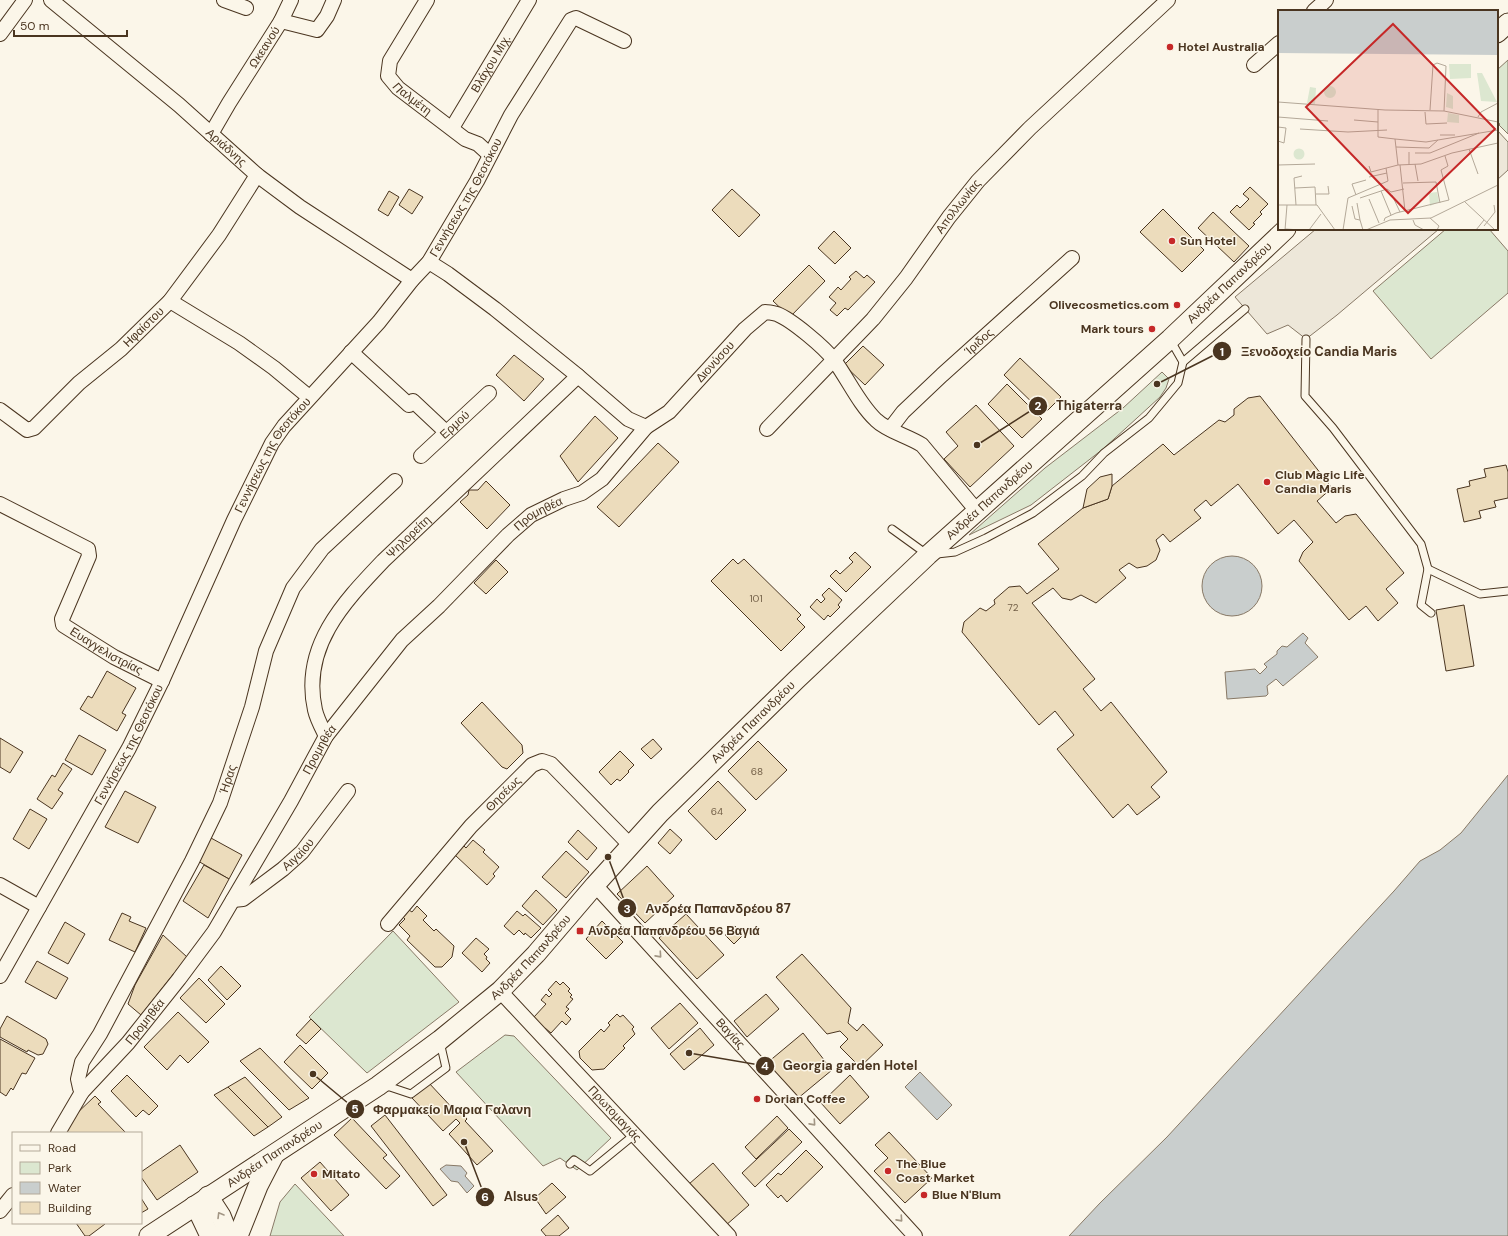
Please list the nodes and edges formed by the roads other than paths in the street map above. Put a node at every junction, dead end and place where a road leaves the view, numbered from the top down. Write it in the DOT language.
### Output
graph roads {
  1 [pos="25,0"];
  2 [pos="51,0"];
  3 [pos="224,0"];
  4 [pos="291,0"];
  5 [pos="334,0"];
  6 [pos="427,0"];
  7 [pos="529,0"];
  8 [pos="1168,0"];
  9 [pos="1326,0"];
  10 [pos="246,8"];
  11 [pos="1315,10"];
  12 [pos="281,21"];
  13 [pos="1508,23"];
  14 [pos="1498,32"];
  15 [pos="0,34"];
  16 [pos="624,41"];
  17 [pos="1278,44"];
  18 [pos="1254,66"];
  19 [pos="452,128"];
  20 [pos="211,134"];
  21 [pos="490,155"];
  22 [pos="257,175"];
  23 [pos="1285,230"];
  24 [pos="1072,258"];
  25 [pos="429,262"];
  26 [pos="412,280"];
  27 [pos="170,301"];
  28 [pos="1245,310"];
  29 [pos="1170,339"];
  30 [pos="1306,339"];
  31 [pos="351,352"];
  32 [pos="833,359"];
  33 [pos="1183,362"];
  34 [pos="578,376"];
  35 [pos="489,393"];
  36 [pos="309,397"];
  37 [pos="0,410"];
  38 [pos="646,427"];
  39 [pos="767,429"];
  40 [pos="890,430"];
  41 [pos="446,432"];
  42 [pos="421,456"];
  43 [pos="395,481"];
  44 [pos="0,504"];
  45 [pos="977,510"];
  46 [pos="892,529"];
  47 [pos="928,555"];
  48 [pos="1428,569"];
  49 [pos="1508,591"];
  50 [pos="1431,613"];
  51 [pos="162,681"];
  52 [pos="326,736"];
  53 [pos="348,791"];
  54 [pos="630,845"];
  55 [pos="595,884"];
  56 [pos="0,885"];
  57 [pos="233,900"];
  58 [pos="39,906"];
  59 [pos="388,924"];
  60 [pos="0,976"];
  61 [pos="500,992"];
  62 [pos="440,1040"];
  63 [pos="378,1086"];
  64 [pos="82,1092"];
  65 [pos="59,1132"];
  66 [pos="634,1135"];
  67 [pos="274,1162"];
  68 [pos="570,1164"];
  69 [pos="12,1196"];
  70 [pos="201,1201"];
  71 [pos="0,1211"];
  72 [pos="150,1235"];
  73 [pos="172,1236"];
  74 [pos="210,1236"];
  75 [pos="229,1236"];
  76 [pos="238,1236"];
  77 [pos="247,1236"];
  78 [pos="729,1236"];
  79 [pos="915,1236"];
  1 -- 15 [label="street"];
  2 -- 20 [label="street, Αριάδνης"];
  3 -- 10 [label="street"];
  4 -- 12 [label="street"];
  5 -- 12 [label="street, Ωκεανού"];
  6 -- 19 [label="street, Παλμέτη"];
  7 -- 19 [label="street, Βλάχου Μιχ."];
  8 -- 32 [label="street, Απολλωνίας"];
  9 -- 11 [label="street"];
  12 -- 20 [label="street, Ωκεανού"];
  13 -- 14 [label="main road"];
  16 -- 21 [label="street, Γεννήσεως της Θεοτόκου"];
  17 -- 18 [label="street"];
  19 -- 21 [label="street, Παλμέτη"];
  20 -- 22 [label="street, Αριάδνης"];
  21 -- 25 [label="street, Γεννήσεως της Θεοτόκου"];
  22 -- 26 [label="street, Αριάδνης"];
  22 -- 27 [label="street, Ηφαίστου"];
  23 -- 29 [label="main road, Ανδρέα Παπανδρέου"];
  24 -- 40 [label="street, Ίριδος"];
  25 -- 26 [label="street, Γεννήσεως της Θεοτόκου"];
  25 -- 34 [label="street"];
  26 -- 31 [label="street, Γεννήσεως της Θεοτόκου"];
  27 -- 36 [label="street"];
  27 -- 37 [label="street, Ηφαίστου"];
  28 -- 33 [label="lane"];
  29 -- 33 [label="lane"];
  29 -- 45 [label="main road, Ανδρέα Παπανδρέου"];
  30 -- 48 [label="lane"];
  31 -- 36 [label="street, Γεννήσεως της Θεοτόκου"];
  31 -- 41 [label="street"];
  32 -- 38 [label="street, Διονύσου"];
  32 -- 39 [label="street, Απολλωνίας"];
  32 -- 40 [label="street, Διονύσου"];
  33 -- 47 [label="lane"];
  34 -- 38 [label="street"];
  34 -- 52 [label="street, Ψηλορείτη"];
  35 -- 41 [label="street, Ερμού"];
  36 -- 51 [label="street, Γεννήσεως της Θεοτόκου"];
  38 -- 52 [label="street, Προμηθέα"];
  40 -- 45 [label="street, Διονύσου"];
  41 -- 42 [label="street, Ερμού"];
  43 -- 64 [label="street, Ήρας"];
  44 -- 51 [label="street, Ευαγγελιστρίας"];
  45 -- 47 [label="main road, Ανδρέα Παπανδρέου"];
  46 -- 47 [label="lane"];
  47 -- 54 [label="main road, Ανδρέα Παπανδρέου"];
  48 -- 49 [label="lane"];
  48 -- 50 [label="lane"];
  51 -- 58 [label="street, Γεννήσεως της Θεοτόκου"];
  52 -- 57 [label="street, Προμηθέα"];
  53 -- 57 [label="street, Αιγαίου"];
  54 -- 55 [label="main road, Ανδρέα Παπανδρέου"];
  54 -- 59 [label="street, Θησέως"];
  55 -- 61 [label="main road, Ανδρέα Παπανδρέου"];
  55 -- 79 [label="street, Βαγίας, one-way"];
  56 -- 58 [label="street"];
  57 -- 64 [label="street, Προμηθέα"];
  58 -- 60 [label="street, Γεννήσεως της Θεοτόκου"];
  61 -- 62 [label="main road, Ανδρέα Παπανδρέου"];
  61 -- 66 [label="street, Πρωτομαγιάς"];
  62 -- 63 [label="main road, Ανδρέα Παπανδρέου"];
  62 -- 63 [label="lane"];
  63 -- 67 [label="main road, Ανδρέα Παπανδρέου"];
  64 -- 65 [label="street, Προμηθέα"];
  66 -- 68 [label="lane"];
  66 -- 78 [label="street, Πρωτομαγιάς"];
  67 -- 70 [label="main road, Ανδρέα Παπανδρέου"];
  67 -- 76 [label="main road"];
  67 -- 77 [label="street"];
  69 -- 71 [label="street"];
  70 -- 72 [label="main road, Ανδρέα Παπανδρέου"];
  70 -- 74 [label="main road"];
  75 -- 70 [label="main road, one-way"];
  72 -- 73 [label="main road"];
}
